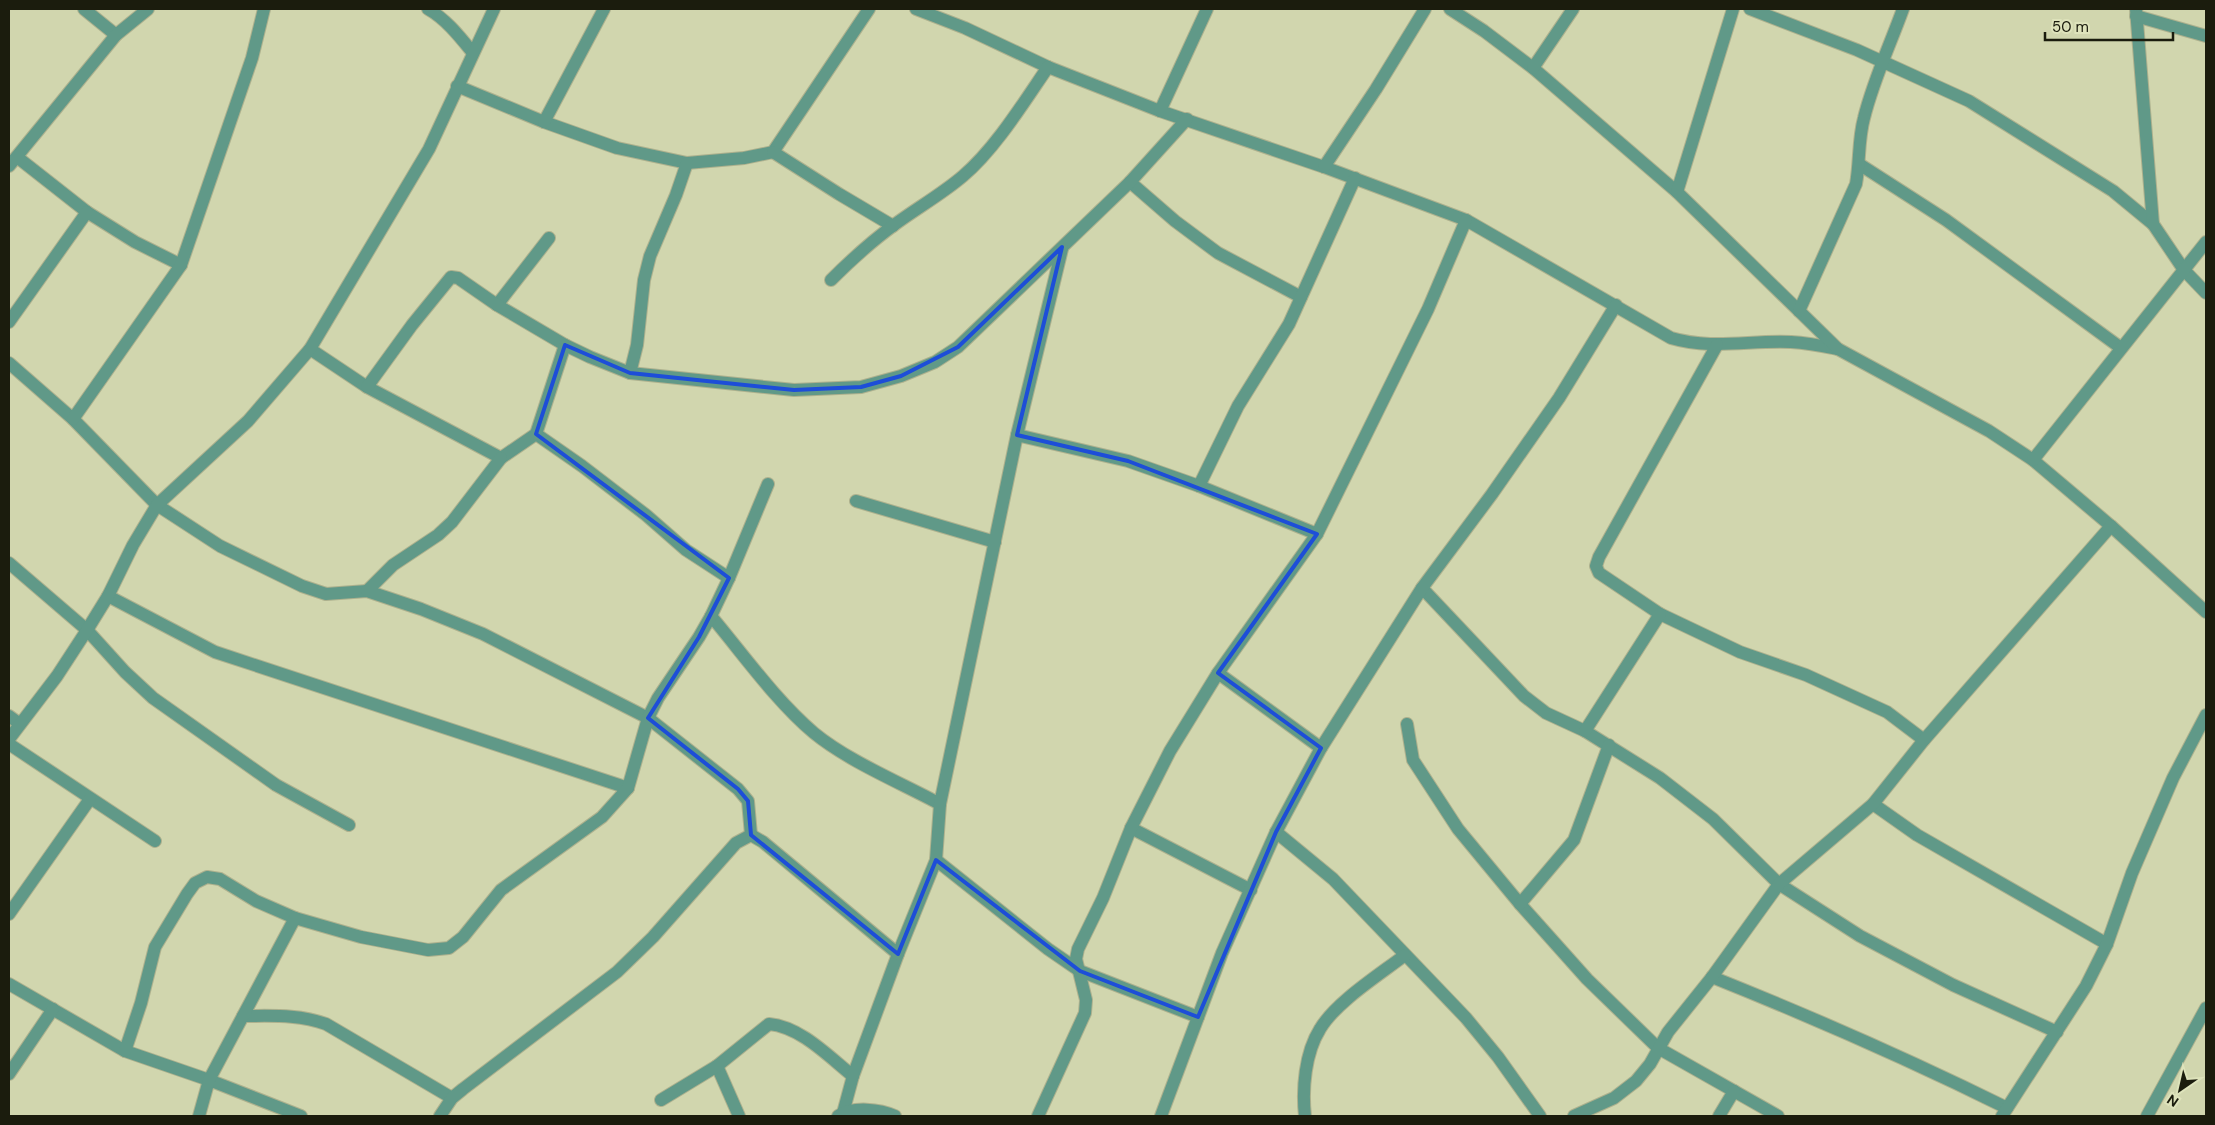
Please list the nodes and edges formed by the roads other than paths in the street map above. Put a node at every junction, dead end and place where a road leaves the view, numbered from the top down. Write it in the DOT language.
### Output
graph roads {
  1 [pos="84,9"];
  2 [pos="148,9"];
  3 [pos="264,9"];
  4 [pos="428,9"];
  5 [pos="494,9"];
  6 [pos="604,9"];
  7 [pos="869,9"];
  8 [pos="916,9"];
  9 [pos="1206,9"];
  10 [pos="1425,9"];
  11 [pos="1450,9"];
  12 [pos="1573,9"];
  13 [pos="1733,9"];
  14 [pos="1750,9"];
  15 [pos="1903,9"];
  16 [pos="2136,12"];
  17 [pos="116,35"];
  18 [pos="2206,36"];
  19 [pos="473,53"];
  20 [pos="1884,62"];
  21 [pos="1048,67"];
  22 [pos="1533,68"];
  23 [pos="457,86"];
  24 [pos="1160,111"];
  25 [pos="1187,119"];
  26 [pos="544,122"];
  27 [pos="773,152"];
  28 [pos="13,162"];
  29 [pos="687,163"];
  30 [pos="1859,164"];
  31 [pos="1324,167"];
  32 [pos="1355,178"];
  33 [pos="1130,182"];
  34 [pos="1677,192"];
  35 [pos="86,212"];
  36 [pos="1466,220"];
  37 [pos="2153,224"];
  38 [pos="893,226"];
  39 [pos="549,238"];
  40 [pos="2206,242"];
  41 [pos="1062,248"];
  42 [pos="181,265"];
  43 [pos="2184,270"];
  44 [pos="830,280"];
  45 [pos="2206,293"];
  46 [pos="1301,297"];
  47 [pos="497,305"];
  48 [pos="1616,305"];
  49 [pos="1799,311"];
  50 [pos="9,322"];
  51 [pos="565,345"];
  52 [pos="1717,345"];
  53 [pos="2121,348"];
  54 [pos="310,349"];
  55 [pos="1838,349"];
  56 [pos="9,363"];
  57 [pos="630,373"];
  58 [pos="367,387"];
  59 [pos="73,419"];
  60 [pos="536,434"];
  61 [pos="1017,435"];
  62 [pos="500,458"];
  63 [pos="2033,460"];
  64 [pos="768,484"];
  65 [pos="1198,486"];
  66 [pos="856,501"];
  67 [pos="157,504"];
  68 [pos="2111,526"];
  69 [pos="1317,534"];
  70 [pos="995,542"];
  71 [pos="9,563"];
  72 [pos="729,578"];
  73 [pos="1422,588"];
  74 [pos="367,591"];
  75 [pos="108,596"];
  76 [pos="2206,612"];
  77 [pos="1660,614"];
  78 [pos="711,616"];
  79 [pos="88,630"];
  80 [pos="1218,673"];
  81 [pos="2206,714"];
  82 [pos="9,716"];
  83 [pos="648,718"];
  84 [pos="20,724"];
  85 [pos="1408,724"];
  86 [pos="1585,731"];
  87 [pos="9,739"];
  88 [pos="1924,740"];
  89 [pos="9,744"];
  90 [pos="1609,746"];
  91 [pos="1321,748"];
  92 [pos="628,788"];
  93 [pos="90,799"];
  94 [pos="940,804"];
  95 [pos="1873,804"];
  96 [pos="349,825"];
  97 [pos="1131,828"];
  98 [pos="1276,832"];
  99 [pos="751,835"];
  100 [pos="155,841"];
  101 [pos="936,860"];
  102 [pos="1779,884"];
  103 [pos="1251,890"];
  104 [pos="1520,904"];
  105 [pos="9,914"];
  106 [pos="294,918"];
  107 [pos="2107,944"];
  108 [pos="898,954"];
  109 [pos="1405,955"];
  110 [pos="1080,971"];
  111 [pos="1712,977"];
  112 [pos="9,984"];
  113 [pos="2206,1008"];
  114 [pos="53,1009"];
  115 [pos="243,1016"];
  116 [pos="1198,1017"];
  117 [pos="2057,1032"];
  118 [pos="1658,1048"];
  119 [pos="125,1051"];
  120 [pos="717,1066"];
  121 [pos="9,1074"];
  122 [pos="853,1076"];
  123 [pos="209,1080"];
  124 [pos="1734,1091"];
  125 [pos="452,1098"];
  126 [pos="661,1100"];
  127 [pos="2004,1112"];
  128 [pos="841,1115"];
  129 [pos="199,1116"];
  130 [pos="301,1116"];
  131 [pos="440,1116"];
  132 [pos="740,1116"];
  133 [pos="894,1116"];
  134 [pos="1038,1116"];
  135 [pos="1161,1116"];
  136 [pos="1305,1116"];
  137 [pos="1540,1116"];
  138 [pos="1574,1116"];
  139 [pos="1719,1116"];
  140 [pos="1778,1116"];
  141 [pos="2147,1116"];
  1 -- 17 [label="street"];
  2 -- 17 [label="street"];
  3 -- 42 [label="street"];
  4 -- 19 [label="street"];
  5 -- 19 [label="street"];
  6 -- 26 [label="street"];
  7 -- 27 [label="street"];
  8 -- 21 [label="street"];
  9 -- 24 [label="street"];
  10 -- 31 [label="street"];
  11 -- 22 [label="street"];
  12 -- 22 [label="street"];
  13 -- 34 [label="street"];
  14 -- 20 [label="street"];
  15 -- 20 [label="street"];
  16 -- 18 [label="street"];
  16 -- 37 [label="street"];
  17 -- 28 [label="street"];
  19 -- 23 [label="street"];
  20 -- 30 [label="street"];
  20 -- 37 [label="street"];
  21 -- 24 [label="street"];
  21 -- 38 [label="street"];
  22 -- 34 [label="street"];
  23 -- 26 [label="street"];
  23 -- 54 [label="street"];
  24 -- 25 [label="street"];
  25 -- 31 [label="street"];
  25 -- 33 [label="street"];
  26 -- 29 [label="street"];
  27 -- 29 [label="street"];
  27 -- 38 [label="street"];
  28 -- 35 [label="street"];
  29 -- 57 [label="street"];
  30 -- 49 [label="street"];
  30 -- 53 [label="street"];
  31 -- 32 [label="street"];
  32 -- 36 [label="street"];
  32 -- 46 [label="street"];
  33 -- 41 [label="street"];
  33 -- 46 [label="street"];
  34 -- 49 [label="street"];
  35 -- 42 [label="street"];
  35 -- 50 [label="street"];
  36 -- 48 [label="street"];
  36 -- 69 [label="street"];
  37 -- 43 [label="street"];
  38 -- 44 [label="street"];
  39 -- 47 [label="street"];
  40 -- 43 [label="street"];
  41 -- 57 [label="street"];
  41 -- 61 [label="street"];
  42 -- 59 [label="street"];
  43 -- 45 [label="street"];
  43 -- 53 [label="street"];
  46 -- 65 [label="street"];
  47 -- 51 [label="street"];
  47 -- 58 [label="street"];
  48 -- 52 [label="street"];
  48 -- 73 [label="street"];
  49 -- 55 [label="street"];
  51 -- 57 [label="street"];
  51 -- 60 [label="street"];
  52 -- 55 [label="street"];
  52 -- 77 [label="street"];
  53 -- 63 [label="street"];
  54 -- 58 [label="street"];
  54 -- 67 [label="street"];
  55 -- 63 [label="street"];
  56 -- 59 [label="street"];
  58 -- 62 [label="street"];
  59 -- 67 [label="street"];
  60 -- 62 [label="street"];
  60 -- 72 [label="street"];
  61 -- 65 [label="street"];
  61 -- 70 [label="street"];
  62 -- 74 [label="street"];
  63 -- 68 [label="street"];
  64 -- 72 [label="street"];
  65 -- 69 [label="street"];
  66 -- 70 [label="street"];
  67 -- 74 [label="street"];
  67 -- 75 [label="street"];
  68 -- 76 [label="street"];
  68 -- 88 [label="street"];
  69 -- 80 [label="street"];
  70 -- 94 [label="street"];
  71 -- 79 [label="street"];
  72 -- 78 [label="street"];
  73 -- 86 [label="street"];
  73 -- 91 [label="street"];
  74 -- 83 [label="street"];
  75 -- 79 [label="street"];
  75 -- 92 [label="street"];
  77 -- 86 [label="street"];
  77 -- 88 [label="street"];
  78 -- 83 [label="street"];
  78 -- 94 [label="street"];
  79 -- 84 [label="street"];
  79 -- 96 [label="street"];
  80 -- 91 [label="street"];
  80 -- 97 [label="street"];
  81 -- 107 [label="street"];
  82 -- 84 [label="street"];
  83 -- 92 [label="street"];
  83 -- 99 [label="street"];
  84 -- 87 [label="street"];
  85 -- 104 [label="street"];
  86 -- 90 [label="street"];
  88 -- 95 [label="street"];
  89 -- 93 [label="street"];
  90 -- 102 [label="street"];
  90 -- 104 [label="street"];
  91 -- 98 [label="street"];
  92 -- 106 [label="street"];
  93 -- 100 [label="street"];
  93 -- 105 [label="street"];
  94 -- 101 [label="street"];
  95 -- 102 [label="street"];
  95 -- 107 [label="street"];
  97 -- 103 [label="street"];
  97 -- 110 [label="street"];
  98 -- 103 [label="street"];
  98 -- 109 [label="street"];
  99 -- 108 [label="street"];
  99 -- 125 [label="street"];
  101 -- 108 [label="street"];
  101 -- 110 [label="street"];
  102 -- 111 [label="street"];
  102 -- 117 [label="street"];
  103 -- 116 [label="street"];
  104 -- 118 [label="street"];
  106 -- 115 [label="street"];
  106 -- 119 [label="street"];
  107 -- 117 [label="street"];
  108 -- 122 [label="street"];
  109 -- 136 [label="street"];
  109 -- 137 [label="street"];
  110 -- 116 [label="street"];
  110 -- 134 [label="street"];
  111 -- 118 [label="street"];
  111 -- 127 [label="street"];
  112 -- 114 [label="street"];
  113 -- 141 [label="street"];
  114 -- 119 [label="street"];
  114 -- 121 [label="street"];
  115 -- 123 [label="street"];
  115 -- 125 [label="street"];
  116 -- 135 [label="street"];
  117 -- 127 [label="street"];
  118 -- 124 [label="street"];
  118 -- 138 [label="street"];
  119 -- 123 [label="street"];
  120 -- 122 [label="street"];
  120 -- 126 [label="street"];
  120 -- 132 [label="street"];
  122 -- 128 [label="street"];
  123 -- 129 [label="street"];
  123 -- 130 [label="street"];
  124 -- 139 [label="street"];
  124 -- 140 [label="street"];
  125 -- 131 [label="street"];
  128 -- 133 [label="street"];
}
